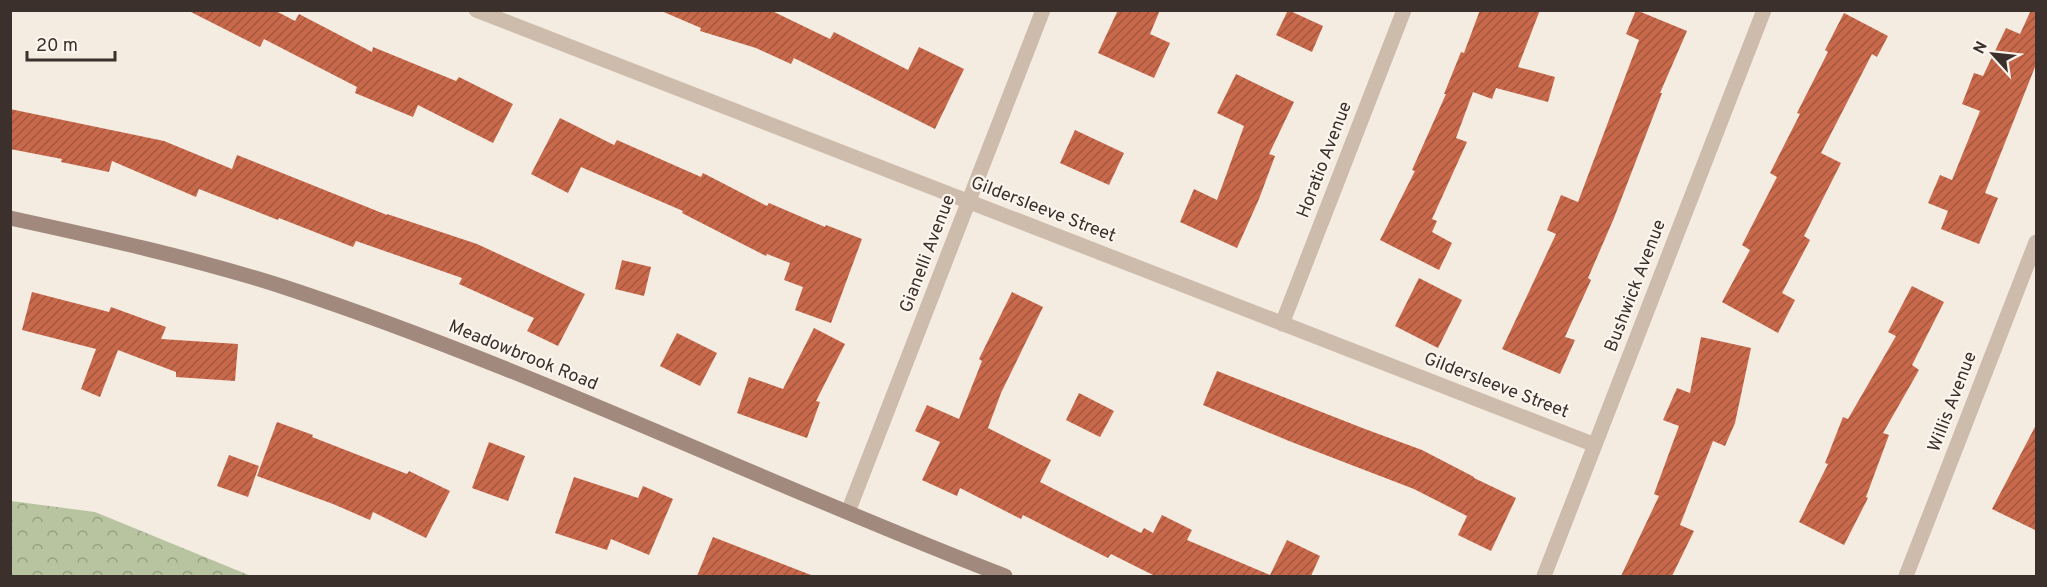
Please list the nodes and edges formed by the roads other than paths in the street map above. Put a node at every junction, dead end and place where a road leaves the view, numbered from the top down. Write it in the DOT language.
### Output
graph roads {
  1 [pos="476,10"];
  2 [pos="1043,10"];
  3 [pos="1404,10"];
  4 [pos="1764,10"];
  5 [pos="969,202"];
  6 [pos="10,218"];
  7 [pos="2037,242"];
  8 [pos="1282,324"];
  9 [pos="1595,445"];
  10 [pos="848,512"];
  11 [pos="1005,576"];
  12 [pos="1544,576"];
  13 [pos="1906,576"];
  1 -- 5 [label="street, Gildersleeve Street"];
  2 -- 5 [label="street, Gianelli Avenue"];
  3 -- 8 [label="street, Horatio Avenue"];
  4 -- 9 [label="street, Bushwick Avenue"];
  5 -- 8 [label="street, Gildersleeve Street"];
  5 -- 10 [label="street, Gianelli Avenue"];
  6 -- 10 [label="street, Meadowbrook Road"];
  7 -- 13 [label="street, Willis Avenue"];
  8 -- 9 [label="street, Gildersleeve Street"];
  9 -- 12 [label="street, Bushwick Avenue"];
  10 -- 11 [label="street, Meadowbrook Road"];
}
